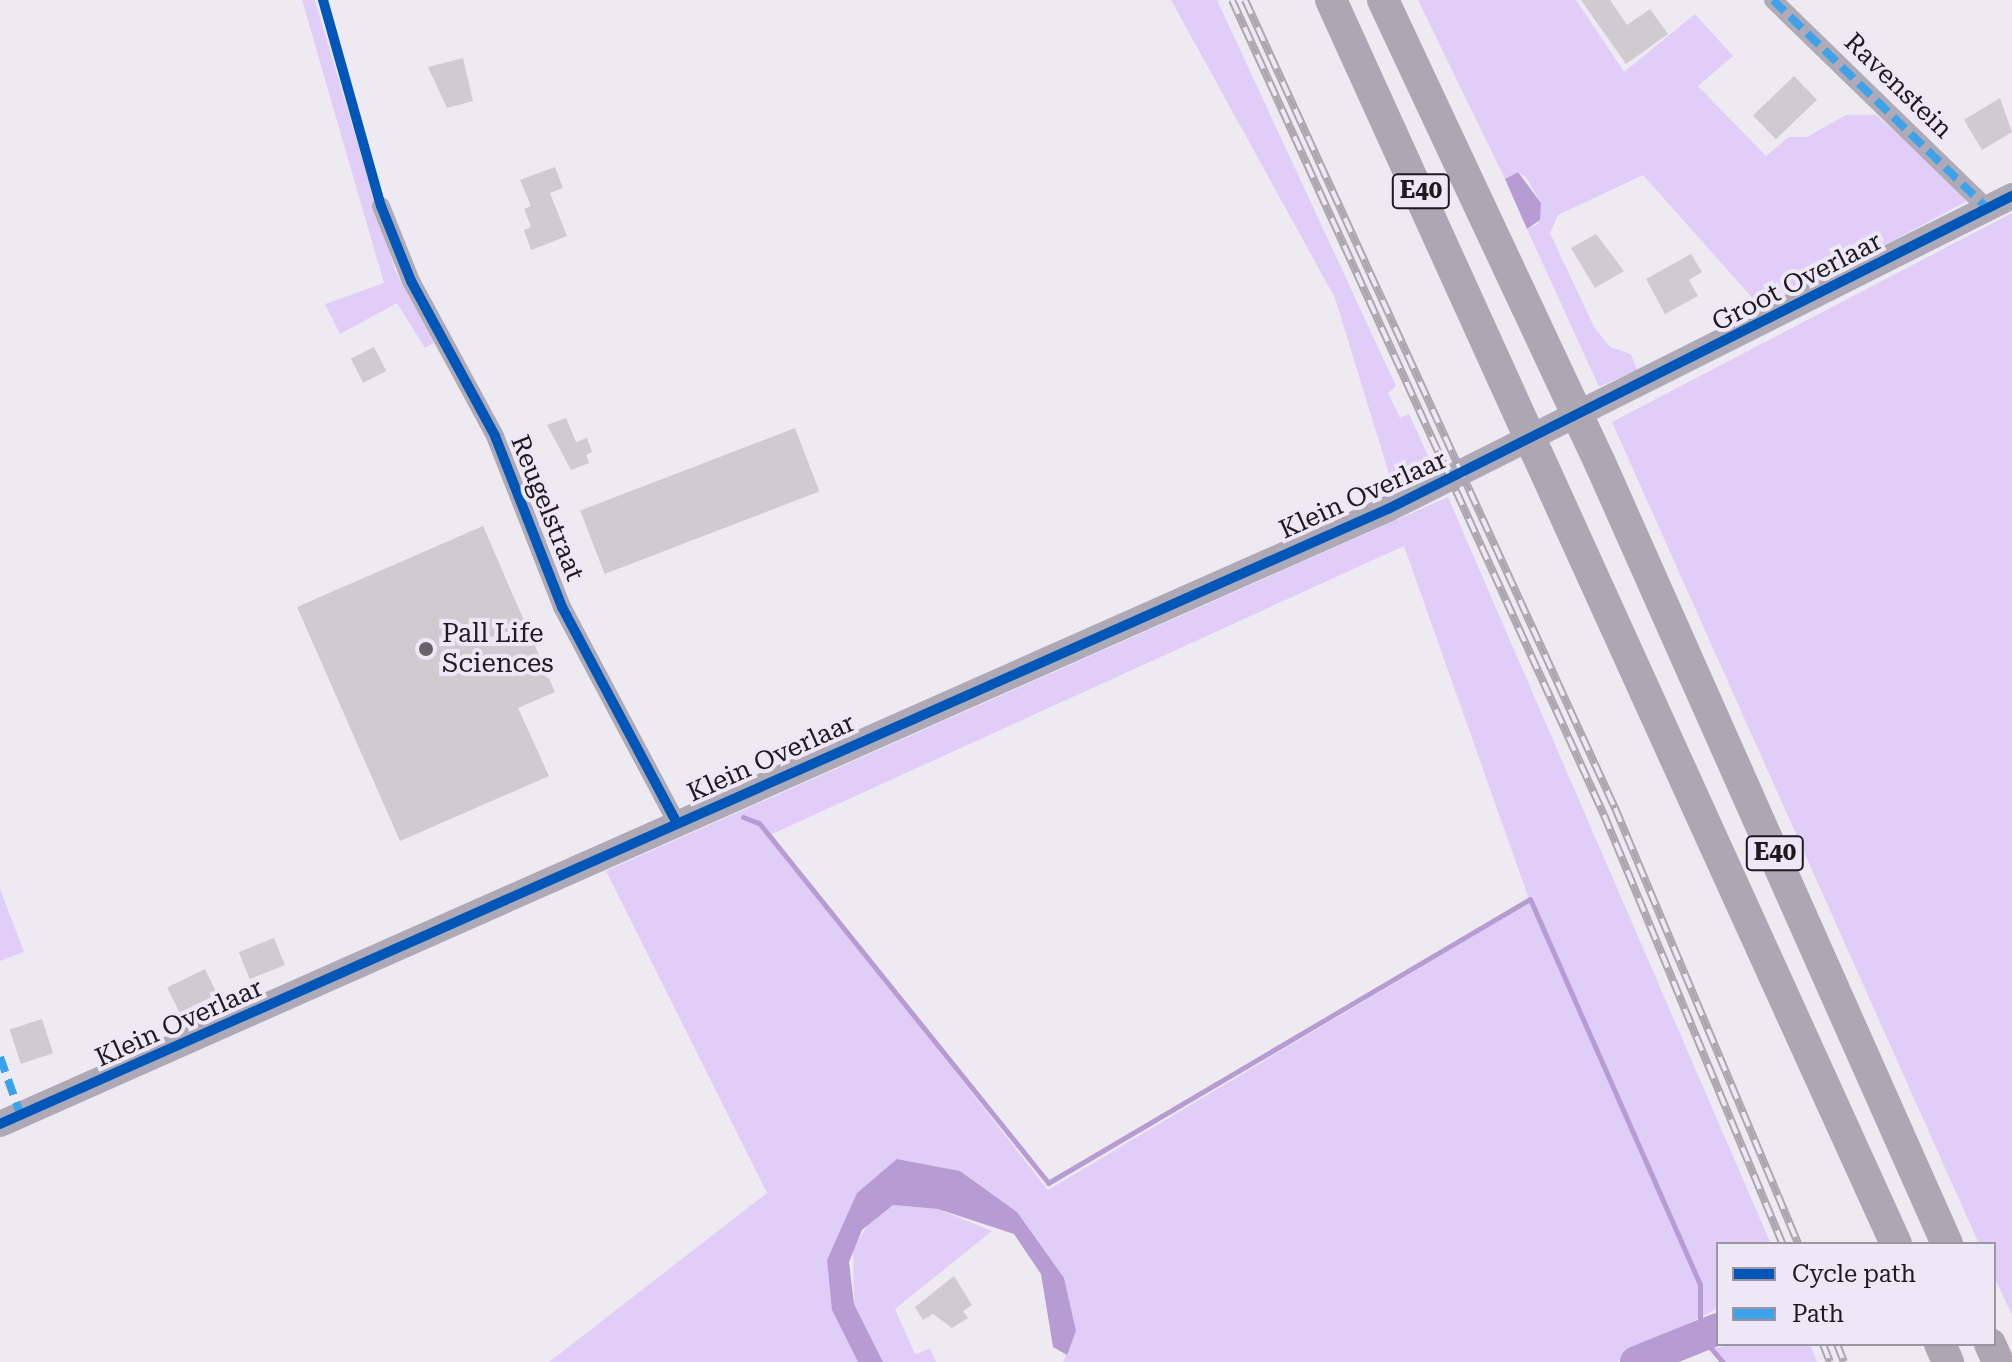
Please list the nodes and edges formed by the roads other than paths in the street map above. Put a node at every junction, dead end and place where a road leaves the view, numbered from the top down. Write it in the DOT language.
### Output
graph roads {
  1 [pos="1331,0"];
  2 [pos="1383,0"];
  3 [pos="1773,0"];
  4 [pos="2012,196"];
  5 [pos="381,206"];
  6 [pos="1988,209"];
  7 [pos="1558,430"];
  8 [pos="677,823"];
  9 [pos="0,1124"];
  10 [pos="1895,1242"];
  11 [pos="1946,1242"];
  1 -- 10 [label="highway, E40"];
  2 -- 11 [label="highway, E40"];
  3 -- 6 [label="street, Ravenstein"];
  4 -- 6 [label="main road, Groot Overlaar"];
  5 -- 8 [label="street, Reugelstraat"];
  6 -- 7 [label="main road, Groot Overlaar"];
  7 -- 8 [label="main road, Klein Overlaar"];
  8 -- 9 [label="main road, Klein Overlaar"];
}
